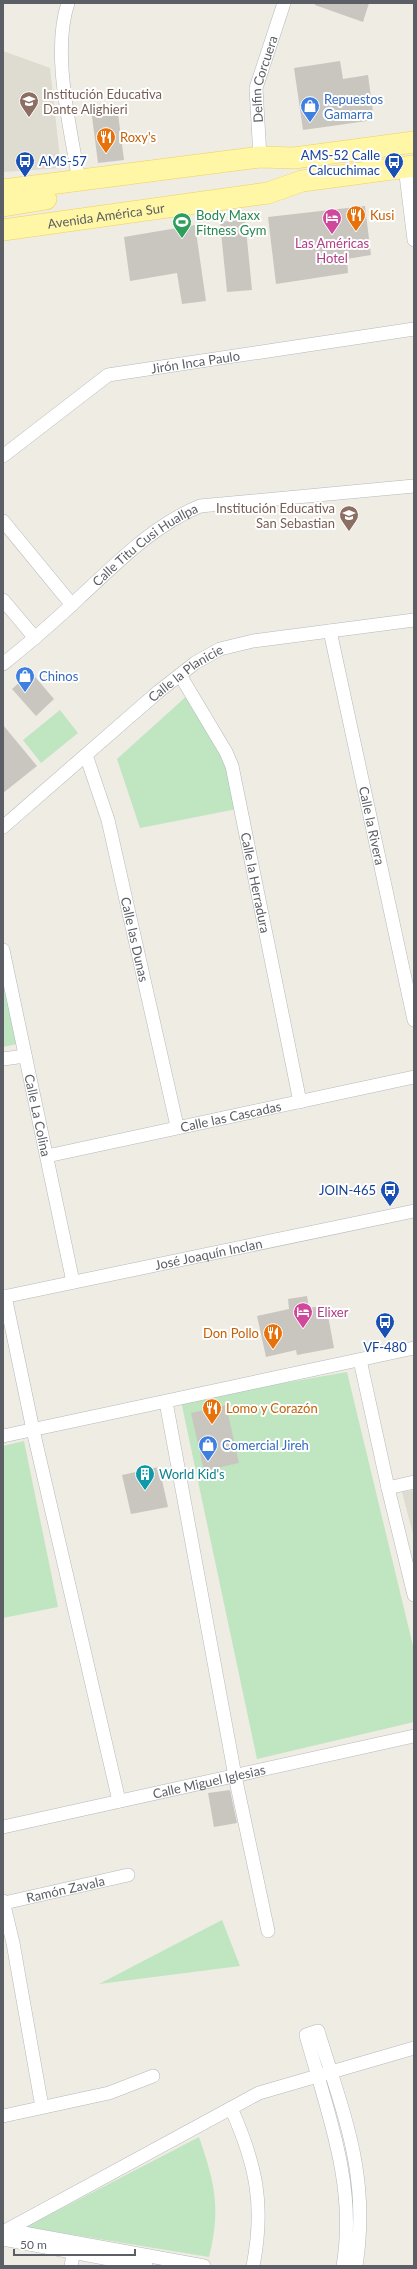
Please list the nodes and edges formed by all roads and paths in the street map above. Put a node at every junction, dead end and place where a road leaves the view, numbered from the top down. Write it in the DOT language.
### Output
graph roads {
  1 [pos="68,3"];
  2 [pos="284,3"];
  3 [pos="414,142"];
  4 [pos="260,157"];
  5 [pos="409,166"];
  6 [pos="290,171"];
  7 [pos="79,182"];
  8 [pos="3,190"];
  9 [pos="3,206"];
  10 [pos="3,218"];
  11 [pos="3,230"];
  12 [pos="414,240"];
  13 [pos="414,329"];
  14 [pos="3,456"];
  15 [pos="414,486"];
  16 [pos="3,521"];
  17 [pos="3,600"];
  18 [pos="72,605"];
  19 [pos="414,620"];
  20 [pos="330,631"];
  21 [pos="35,638"];
  22 [pos="3,664"];
  23 [pos="180,675"];
  24 [pos="86,755"];
  25 [pos="3,827"];
  26 [pos="3,950"];
  27 [pos="414,1020"];
  28 [pos="25,1056"];
  29 [pos="3,1059"];
  30 [pos="414,1077"];
  31 [pos="300,1102"];
  32 [pos="177,1126"];
  33 [pos="47,1156"];
  34 [pos="414,1211"];
  35 [pos="73,1282"];
  36 [pos="4,1297"];
  37 [pos="414,1348"];
  38 [pos="360,1360"];
  39 [pos="166,1402"];
  40 [pos="33,1430"];
  41 [pos="3,1436"];
  42 [pos="414,1482"];
  43 [pos="388,1488"];
  44 [pos="414,1595"];
  45 [pos="414,1736"];
  46 [pos="235,1776"];
  47 [pos="119,1801"];
  48 [pos="3,1827"];
  49 [pos="128,1875"];
  50 [pos="3,1902"];
  51 [pos="268,1931"];
  52 [pos="414,2048"];
  53 [pos="331,2072"];
  54 [pos="153,2076"];
  55 [pos="318,2076"];
  56 [pos="42,2107"];
  57 [pos="232,2108"];
  58 [pos="3,2116"];
  59 [pos="4,2234"];
  60 [pos="75,2247"];
  61 [pos="160,2262"];
  62 [pos="71,2266"];
  63 [pos="146,2266"];
  64 [pos="204,2266"];
  65 [pos="253,2266"];
  66 [pos="343,2266"];
  67 [pos="356,2266"];
  1 -- 7 [label="street"];
  2 -- 4 [label="street, Delfin Corcuera"];
  3 -- 6 [label="main road, Avenida América Sur"];
  4 -- 6 [label="main road, Avenida América Sur"];
  4 -- 7 [label="main road, Avenida América Sur"];
  5 -- 6 [label="main road, Avenida América Sur"];
  5 -- 12 [label="street"];
  6 -- 9 [label="main road, Avenida América Sur"];
  6 -- 10 [label="main road, Avenida América Sur"];
  6 -- 11 [label="main road, Avenida América Sur"];
  7 -- 8 [label="main road, Avenida América Sur"];
  13 -- 14 [label="street, Jirón Inca Paulo"];
  15 -- 18 [label="street, Calle Titu Cusi Huallpa"];
  16 -- 18 [label="street"];
  17 -- 21 [label="street"];
  18 -- 21 [label="street, Calle Titu Cusi Huallpa"];
  19 -- 20 [label="street, Calle la Planicie"];
  20 -- 23 [label="street, Calle la Planicie"];
  20 -- 27 [label="street, Calle la Rivera"];
  21 -- 22 [label="street, Calle Titu Cusi Huallpa"];
  23 -- 24 [label="street, Calle la Planicie"];
  23 -- 31 [label="street, Calle la Herradura"];
  24 -- 25 [label="street, Calle la Planicie"];
  24 -- 32 [label="street, Calle las Dunas"];
  26 -- 28 [label="street, Calle La Colina"];
  28 -- 29 [label="street"];
  28 -- 33 [label="street, Calle La Colina"];
  30 -- 31 [label="street, Calle las Cascadas"];
  31 -- 32 [label="street, Calle las Cascadas"];
  32 -- 33 [label="street, Calle las Cascadas"];
  33 -- 35 [label="street, Calle La Colina"];
  34 -- 35 [label="street, José Joaquín Inclan"];
  35 -- 36 [label="street, José Joaquín Inclan"];
  36 -- 40 [label="street"];
  37 -- 38 [label="street"];
  38 -- 39 [label="street"];
  38 -- 43 [label="street"];
  39 -- 40 [label="street"];
  39 -- 46 [label="street"];
  40 -- 41 [label="street"];
  40 -- 47 [label="street"];
  42 -- 43 [label="street"];
  43 -- 44 [label="street"];
  45 -- 46 [label="street, Calle Miguel Iglesias"];
  46 -- 47 [label="street, Calle Miguel Iglesias"];
  46 -- 51 [label="street"];
  47 -- 48 [label="street, Calle Miguel Iglesias"];
  49 -- 50 [label="street, Ramón Zavala"];
  50 -- 56 [label="street"];
  52 -- 53 [label="street"];
  53 -- 55 [label="street"];
  53 -- 55 [label="street"];
  53 -- 67 [label="street"];
  54 -- 56 [label="street"];
  55 -- 57 [label="street"];
  55 -- 66 [label="street"];
  56 -- 58 [label="street"];
  57 -- 59 [label="street"];
  57 -- 65 [label="street"];
  59 -- 60 [label="street"];
  60 -- 61 [label="street"];
  60 -- 62 [label="street"];
  60 -- 63 [label="street"];
  61 -- 64 [label="street"];
}
